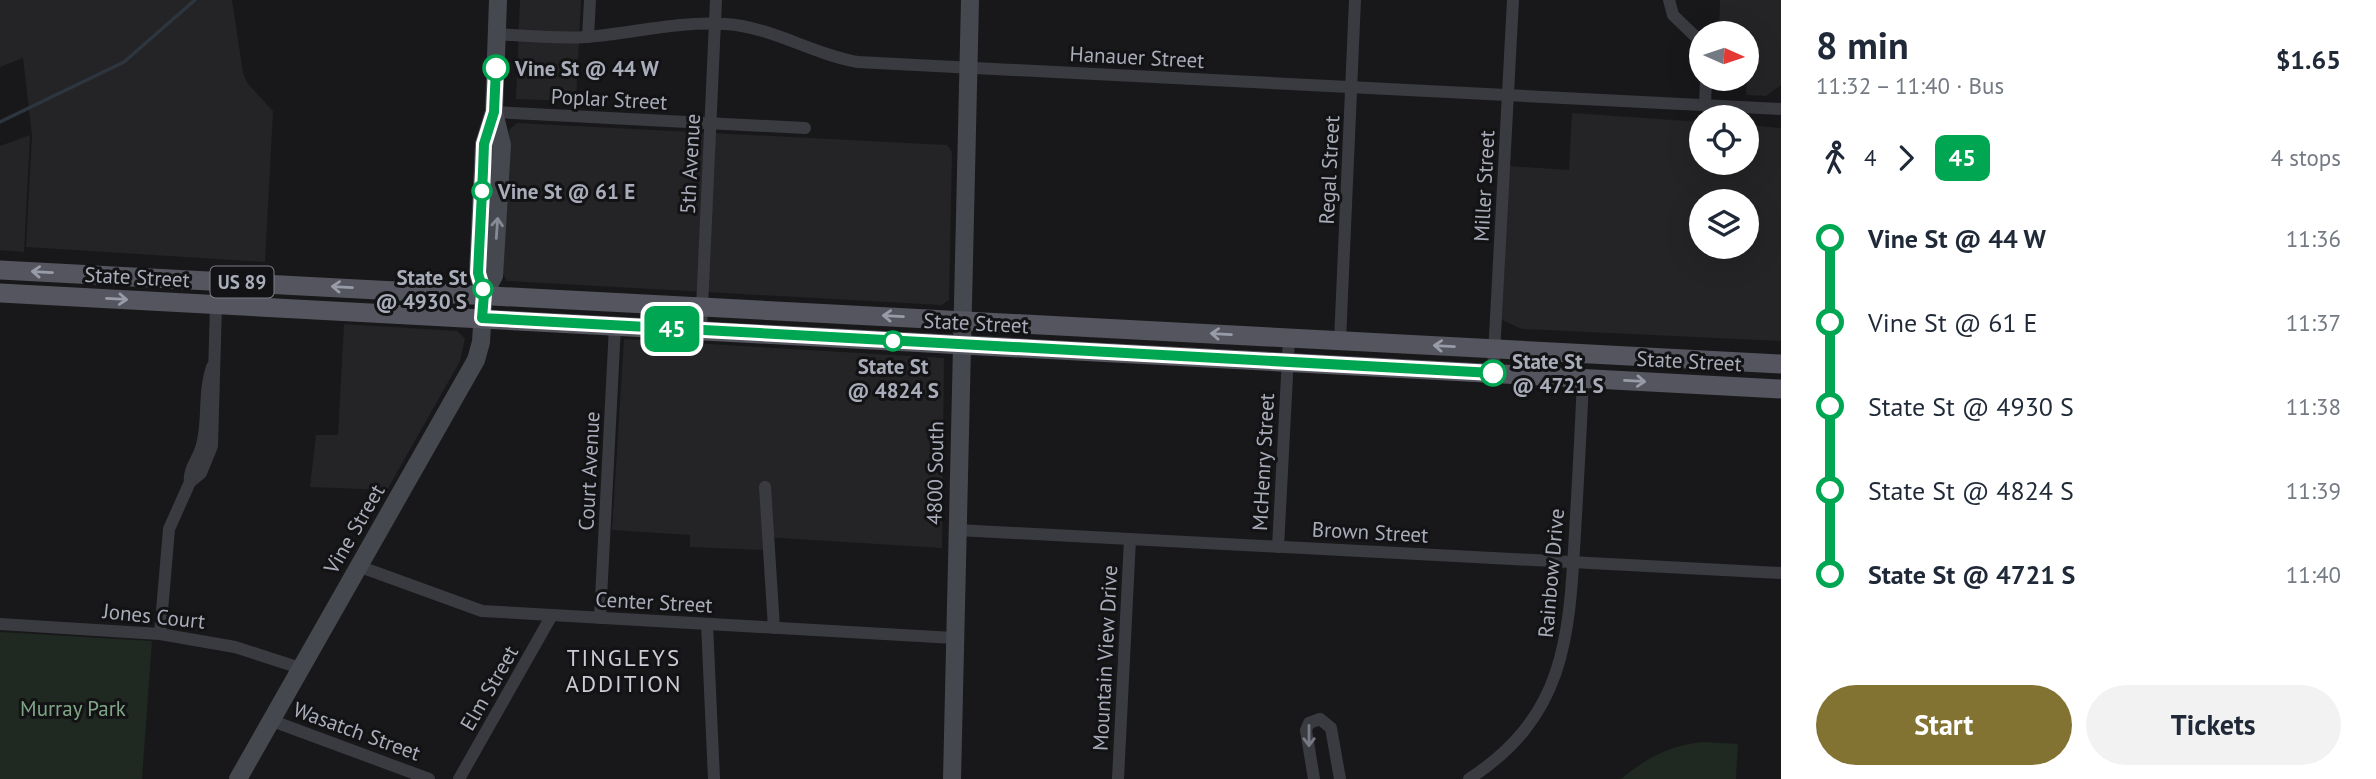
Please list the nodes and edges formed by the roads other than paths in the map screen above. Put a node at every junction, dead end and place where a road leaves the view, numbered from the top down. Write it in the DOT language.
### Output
graph roads {
  1 [pos="498,0"];
  2 [pos="590,0"];
  3 [pos="716,0"];
  4 [pos="970,0"];
  5 [pos="1355,0"];
  6 [pos="1513,0"];
  7 [pos="1669,0"];
  8 [pos="715,24"];
  9 [pos="1689,30"];
  10 [pos="497,34"];
  11 [pos="588,37"];
  12 [pos="968,67"];
  13 [pos="1352,89"];
  14 [pos="1508,96"];
  15 [pos="1689,105"];
  16 [pos="1759,108"];
  17 [pos="1781,109"];
  18 [pos="494,112"];
  19 [pos="711,123"];
  20 [pos="805,128"];
  21 [pos="0,270"];
  22 [pos="0,293"];
  23 [pos="484,294"];
  24 [pos="216,304"];
  25 [pos="702,307"];
  26 [pos="482,318"];
  27 [pos="961,319"];
  28 [pos="615,326"];
  29 [pos="701,331"];
  30 [pos="1289,338"];
  31 [pos="1340,341"];
  32 [pos="960,345"];
  33 [pos="1495,349"];
  34 [pos="1287,362"];
  35 [pos="1781,364"];
  36 [pos="1493,373"];
  37 [pos="1583,378"];
  38 [pos="1781,389"];
  39 [pos="765,487"];
  40 [pos="957,530"];
  41 [pos="1130,539"];
  42 [pos="1278,547"];
  43 [pos="1573,562"];
  44 [pos="358,566"];
  45 [pos="1781,573"];
  46 [pos="552,615"];
  47 [pos="600,618"];
  48 [pos="0,624"];
  49 [pos="707,624"];
  50 [pos="774,628"];
  51 [pos="160,634"];
  52 [pos="954,638"];
  53 [pos="300,668"];
  54 [pos="270,720"];
  55 [pos="238,779"];
  56 [pos="429,779"];
  57 [pos="458,779"];
  58 [pos="714,779"];
  59 [pos="952,779"];
  60 [pos="1118,779"];
  61 [pos="1314,779"];
  62 [pos="1340,779"];
  63 [pos="1469,779"];
  1 -- 10 [label="street, Vine Street"];
  2 -- 11 [label="street"];
  3 -- 8 [label="street, 5th Avenue"];
  4 -- 12 [label="street, 4800 South"];
  5 -- 13 [label="street, Regal Street"];
  6 -- 14 [label="street, Miller Street"];
  7 -- 9 [label="street"];
  8 -- 11 [label="street, Hanauer Street"];
  8 -- 12 [label="street, Hanauer Street"];
  8 -- 19 [label="street, 5th Avenue"];
  10 -- 11 [label="street, Hanauer Street"];
  10 -- 18 [label="street, Vine Street"];
  12 -- 13 [label="street, Hanauer Street"];
  12 -- 27 [label="street, 4800 South"];
  13 -- 14 [label="street, Hanauer Street"];
  13 -- 31 [label="street, Regal Street"];
  14 -- 15 [label="street, Hanauer Street"];
  14 -- 33 [label="street, Miller Street"];
  16 -- 17 [label="street, Hanauer Street"];
  18 -- 19 [label="street, Poplar Street"];
  18 -- 23 [label="street, Vine Street"];
  19 -- 20 [label="street, Poplar Street"];
  19 -- 25 [label="street, 5th Avenue"];
  23 -- 21 [label="main road, State Street / US 89, one-way"];
  22 -- 24 [label="main road, State Street / US 89, one-way"];
  23 -- 25 [label="main road, State Street / US 89"];
  23 -- 26 [label="street, Vine Street"];
  24 -- 26 [label="main road, State Street / US 89"];
  24 -- 51 [label="street"];
  27 -- 25 [label="main road, State Street / US 89, one-way"];
  25 -- 29 [label="street, 5th Avenue"];
  26 -- 28 [label="main road, State Street / US 89"];
  26 -- 44 [label="street, Vine Street"];
  30 -- 27 [label="main road, State Street / US 89, one-way"];
  27 -- 32 [label="street, 4800 South"];
  28 -- 29 [label="main road, State Street / US 89"];
  28 -- 47 [label="street, Court Avenue"];
  29 -- 32 [label="main road, State Street / US 89"];
  30 -- 31 [label="main road, State Street / US 89"];
  30 -- 34 [label="street, McHenry Street"];
  33 -- 31 [label="main road, State Street / US 89, one-way"];
  32 -- 34 [label="main road, State Street / US 89"];
  32 -- 40 [label="street, 4800 South"];
  33 -- 35 [label="main road, State Street / US 89"];
  33 -- 36 [label="street, Miller Street"];
  34 -- 36 [label="main road, State Street / US 89"];
  34 -- 42 [label="street, McHenry Street"];
  36 -- 37 [label="main road, State Street / US 89"];
  37 -- 38 [label="main road, State Street / US 89, one-way"];
  37 -- 43 [label="street, Rainbow Drive"];
  39 -- 50 [label="street"];
  40 -- 41 [label="street, Brown Street"];
  40 -- 52 [label="street, 4800 South"];
  41 -- 42 [label="street, Brown Street"];
  41 -- 60 [label="street, Mountain View Drive"];
  42 -- 43 [label="street, Brown Street"];
  43 -- 45 [label="street, Brown Street"];
  43 -- 63 [label="street, Rainbow Drive"];
  44 -- 46 [label="street, Center Street"];
  44 -- 53 [label="street, Vine Street"];
  46 -- 47 [label="street, Center Street"];
  46 -- 57 [label="street, Elm Street"];
  47 -- 49 [label="street, Center Street"];
  48 -- 51 [label="street, Jones Court"];
  49 -- 50 [label="street, Center Street"];
  49 -- 58 [label="street"];
  50 -- 52 [label="street, Center Street"];
  51 -- 53 [label="street, Jones Court"];
  52 -- 59 [label="street, 4800 South"];
  53 -- 54 [label="street, Vine Street"];
  54 -- 55 [label="street, Vine Street"];
  54 -- 56 [label="street, Wasatch Street"];
  62 -- 61 [label="street, one-way"];
}
